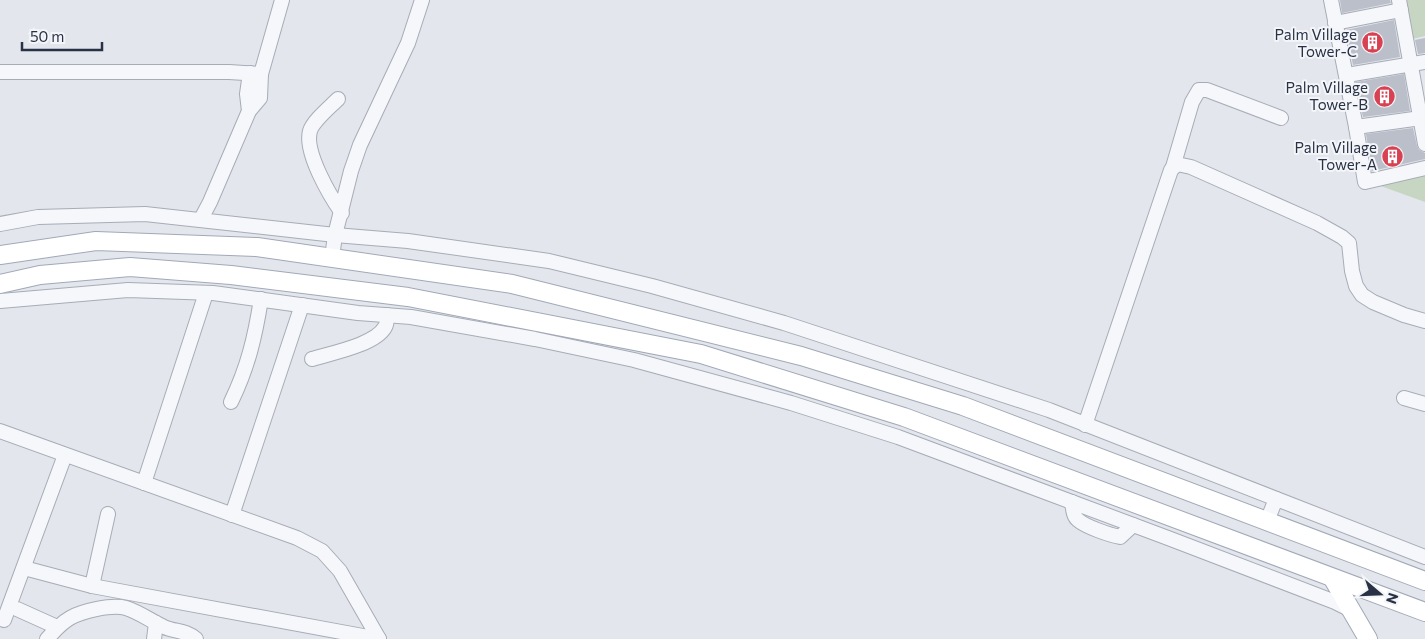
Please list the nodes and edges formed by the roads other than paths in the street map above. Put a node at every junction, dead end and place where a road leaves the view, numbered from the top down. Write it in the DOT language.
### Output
graph roads {
  1 [pos="282,0"];
  2 [pos="422,0"];
  3 [pos="1331,0"];
  4 [pos="1400,5"];
  5 [pos="1336,23"];
  6 [pos="1425,62"];
  7 [pos="1411,64"];
  8 [pos="0,72"];
  9 [pos="255,73"];
  10 [pos="1346,75"];
  11 [pos="338,99"];
  12 [pos="1281,118"];
  13 [pos="1421,118"];
  14 [pos="1356,127"];
  15 [pos="1425,144"];
  16 [pos="1173,167"];
  17 [pos="1425,168"];
  18 [pos="342,213"];
  19 [pos="200,219"];
  20 [pos="0,224"];
  21 [pos="335,235"];
  22 [pos="0,255"];
  23 [pos="332,258"];
  24 [pos="0,284"];
  25 [pos="206,293"];
  26 [pos="261,299"];
  27 [pos="0,301"];
  28 [pos="302,305"];
  29 [pos="387,316"];
  30 [pos="1425,320"];
  31 [pos="312,359"];
  32 [pos="1404,398"];
  33 [pos="231,402"];
  34 [pos="1425,404"];
  35 [pos="1085,425"];
  36 [pos="0,431"];
  37 [pos="65,455"];
  38 [pos="144,483"];
  39 [pos="1276,499"];
  40 [pos="108,514"];
  41 [pos="232,515"];
  42 [pos="1267,521"];
  43 [pos="1261,551"];
  44 [pos="1425,557"];
  45 [pos="1232,563"];
  46 [pos="24,568"];
  47 [pos="1404,573"];
  48 [pos="1425,573"];
  49 [pos="1333,578"];
  50 [pos="1425,581"];
  51 [pos="92,586"];
  52 [pos="17,609"];
  53 [pos="1351,610"];
  54 [pos="1425,612"];
  55 [pos="4,620"];
  56 [pos="156,623"];
  57 [pos="57,627"];
  58 [pos="47,639"];
  59 [pos="154,639"];
  60 [pos="196,639"];
  61 [pos="1368,639"];
  1 -- 9 [label="street"];
  2 -- 18 [label="street"];
  3 -- 5 [label="street"];
  4 -- 5 [label="street"];
  4 -- 7 [label="street"];
  5 -- 10 [label="street"];
  6 -- 7 [label="street"];
  7 -- 10 [label="street"];
  7 -- 13 [label="street"];
  8 -- 9 [label="street"];
  9 -- 19 [label="street"];
  10 -- 14 [label="street"];
  11 -- 18 [label="street"];
  12 -- 16 [label="street"];
  13 -- 14 [label="street"];
  13 -- 15 [label="street"];
  14 -- 17 [label="street"];
  16 -- 30 [label="street"];
  16 -- 35 [label="street"];
  18 -- 21 [label="street"];
  19 -- 20 [label="street"];
  19 -- 21 [label="street"];
  21 -- 23 [label="street"];
  21 -- 35 [label="street"];
  22 -- 23 [label="main road"];
  23 -- 42 [label="main road"];
  24 -- 43 [label="main road"];
  25 -- 26 [label="street"];
  25 -- 27 [label="street"];
  25 -- 38 [label="street"];
  26 -- 28 [label="street"];
  26 -- 33 [label="street"];
  28 -- 29 [label="street"];
  28 -- 41 [label="street"];
  29 -- 31 [label="street"];
  29 -- 45 [label="street"];
  32 -- 34 [label="street"];
  35 -- 39 [label="street"];
  36 -- 37 [label="street"];
  37 -- 38 [label="street"];
  37 -- 46 [label="street"];
  38 -- 41 [label="street"];
  39 -- 42 [label="street"];
  39 -- 44 [label="street"];
  40 -- 51 [label="street"];
  41 -- 51 [label="street"];
  42 -- 47 [label="main road"];
  43 -- 45 [label="street"];
  43 -- 49 [label="main road"];
  45 -- 53 [label="street"];
  46 -- 51 [label="street"];
  46 -- 55 [label="street"];
  47 -- 48 [label="main road"];
  47 -- 50 [label="main road"];
  49 -- 53 [label="main road"];
  49 -- 54 [label="main road"];
  52 -- 57 [label="street"];
  53 -- 61 [label="main road"];
  56 -- 57 [label="street"];
  56 -- 59 [label="street"];
  56 -- 60 [label="street"];
  57 -- 58 [label="street"];
}
